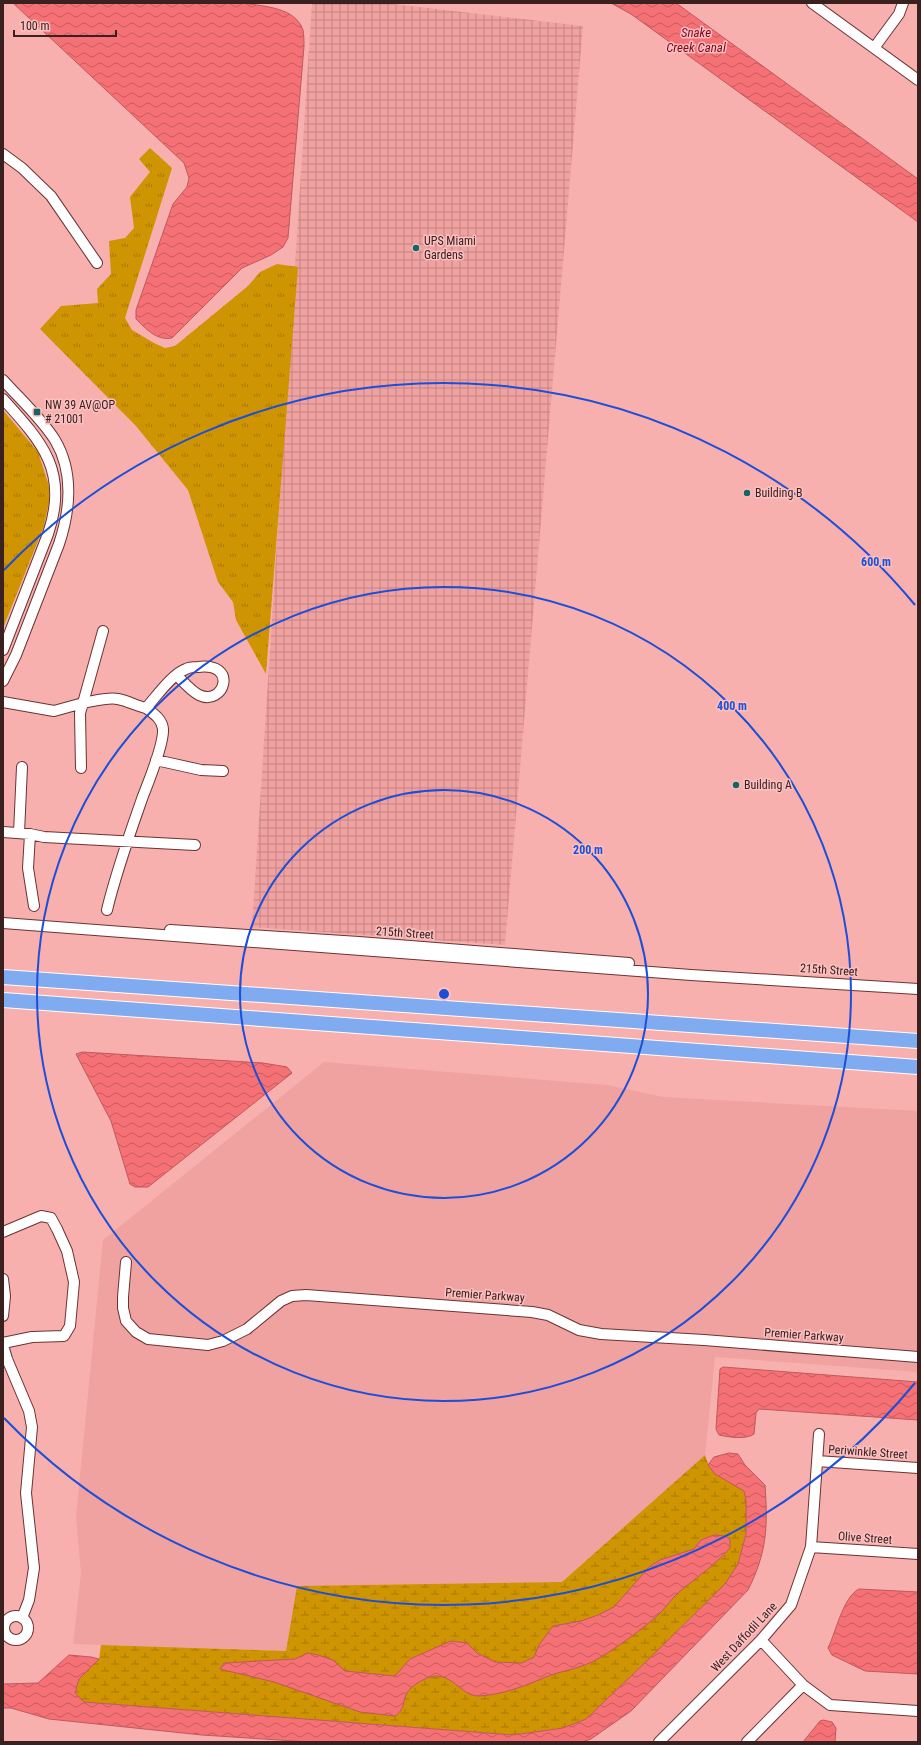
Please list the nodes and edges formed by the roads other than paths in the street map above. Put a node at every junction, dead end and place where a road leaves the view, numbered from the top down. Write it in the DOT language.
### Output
graph roads {
  1 [pos="812,3"];
  2 [pos="903,3"];
  3 [pos="874,48"];
  4 [pos="918,80"];
  5 [pos="3,154"];
  6 [pos="97,263"];
  7 [pos="3,380"];
  8 [pos="3,399"];
  9 [pos="103,631"];
  10 [pos="3,650"];
  11 [pos="3,656"];
  12 [pos="13,661"];
  13 [pos="176,675"];
  14 [pos="3,680"];
  15 [pos="3,702"];
  16 [pos="83,703"];
  17 [pos="146,708"];
  18 [pos="156,760"];
  19 [pos="22,767"];
  20 [pos="81,768"];
  21 [pos="223,771"];
  22 [pos="3,832"];
  23 [pos="19,833"];
  24 [pos="30,834"];
  25 [pos="127,841"];
  26 [pos="195,845"];
  27 [pos="34,906"];
  28 [pos="107,910"];
  29 [pos="3,923"];
  30 [pos="3,977"];
  31 [pos="918,989"];
  32 [pos="3,1000"];
  33 [pos="918,1041"];
  34 [pos="918,1067"];
  35 [pos="3,1232"];
  36 [pos="126,1262"];
  37 [pos="3,1280"];
  38 [pos="3,1316"];
  39 [pos="3,1344"];
  40 [pos="918,1357"];
  41 [pos="819,1434"];
  42 [pos="817,1462"];
  43 [pos="918,1468"];
  44 [pos="810,1547"];
  45 [pos="918,1554"];
  46 [pos="22,1618"];
  47 [pos="4,1628"];
  48 [pos="760,1640"];
  49 [pos="803,1686"];
  50 [pos="918,1711"];
  51 [pos="659,1742"];
  52 [pos="747,1742"];
  1 -- 3 [label="street"];
  2 -- 3 [label="street"];
  3 -- 4 [label="street"];
  5 -- 6 [label="street"];
  7 -- 12 [label="street"];
  8 -- 10 [label="street"];
  9 -- 16 [label="street"];
  11 -- 12 [label="street"];
  12 -- 14 [label="street"];
  13 -- 17 [label="street"];
  15 -- 16 [label="street"];
  16 -- 17 [label="street"];
  16 -- 20 [label="street"];
  17 -- 18 [label="street"];
  18 -- 21 [label="street"];
  18 -- 25 [label="street"];
  19 -- 23 [label="street"];
  22 -- 23 [label="street"];
  23 -- 24 [label="street"];
  24 -- 25 [label="street"];
  24 -- 27 [label="street"];
  25 -- 26 [label="street"];
  25 -- 28 [label="street"];
  29 -- 31 [label="street, 215th Street"];
  30 -- 33 [label="highway"];
  32 -- 34 [label="highway"];
  35 -- 39 [label="street"];
  36 -- 40 [label="street, Premier Parkway"];
  37 -- 38 [label="street"];
  39 -- 46 [label="street"];
  41 -- 42 [label="street, West Daffodil Lane"];
  42 -- 43 [label="street, Periwinkle Street"];
  42 -- 44 [label="street, West Daffodil Lane"];
  44 -- 45 [label="street, Olive Street"];
  44 -- 48 [label="street, West Daffodil Lane"];
  46 -- 47 [label="street"];
  46 -- 47 [label="street"];
  48 -- 49 [label="street"];
  48 -- 51 [label="street, West Daffodil Lane"];
  49 -- 50 [label="street"];
  49 -- 52 [label="street"];
}
